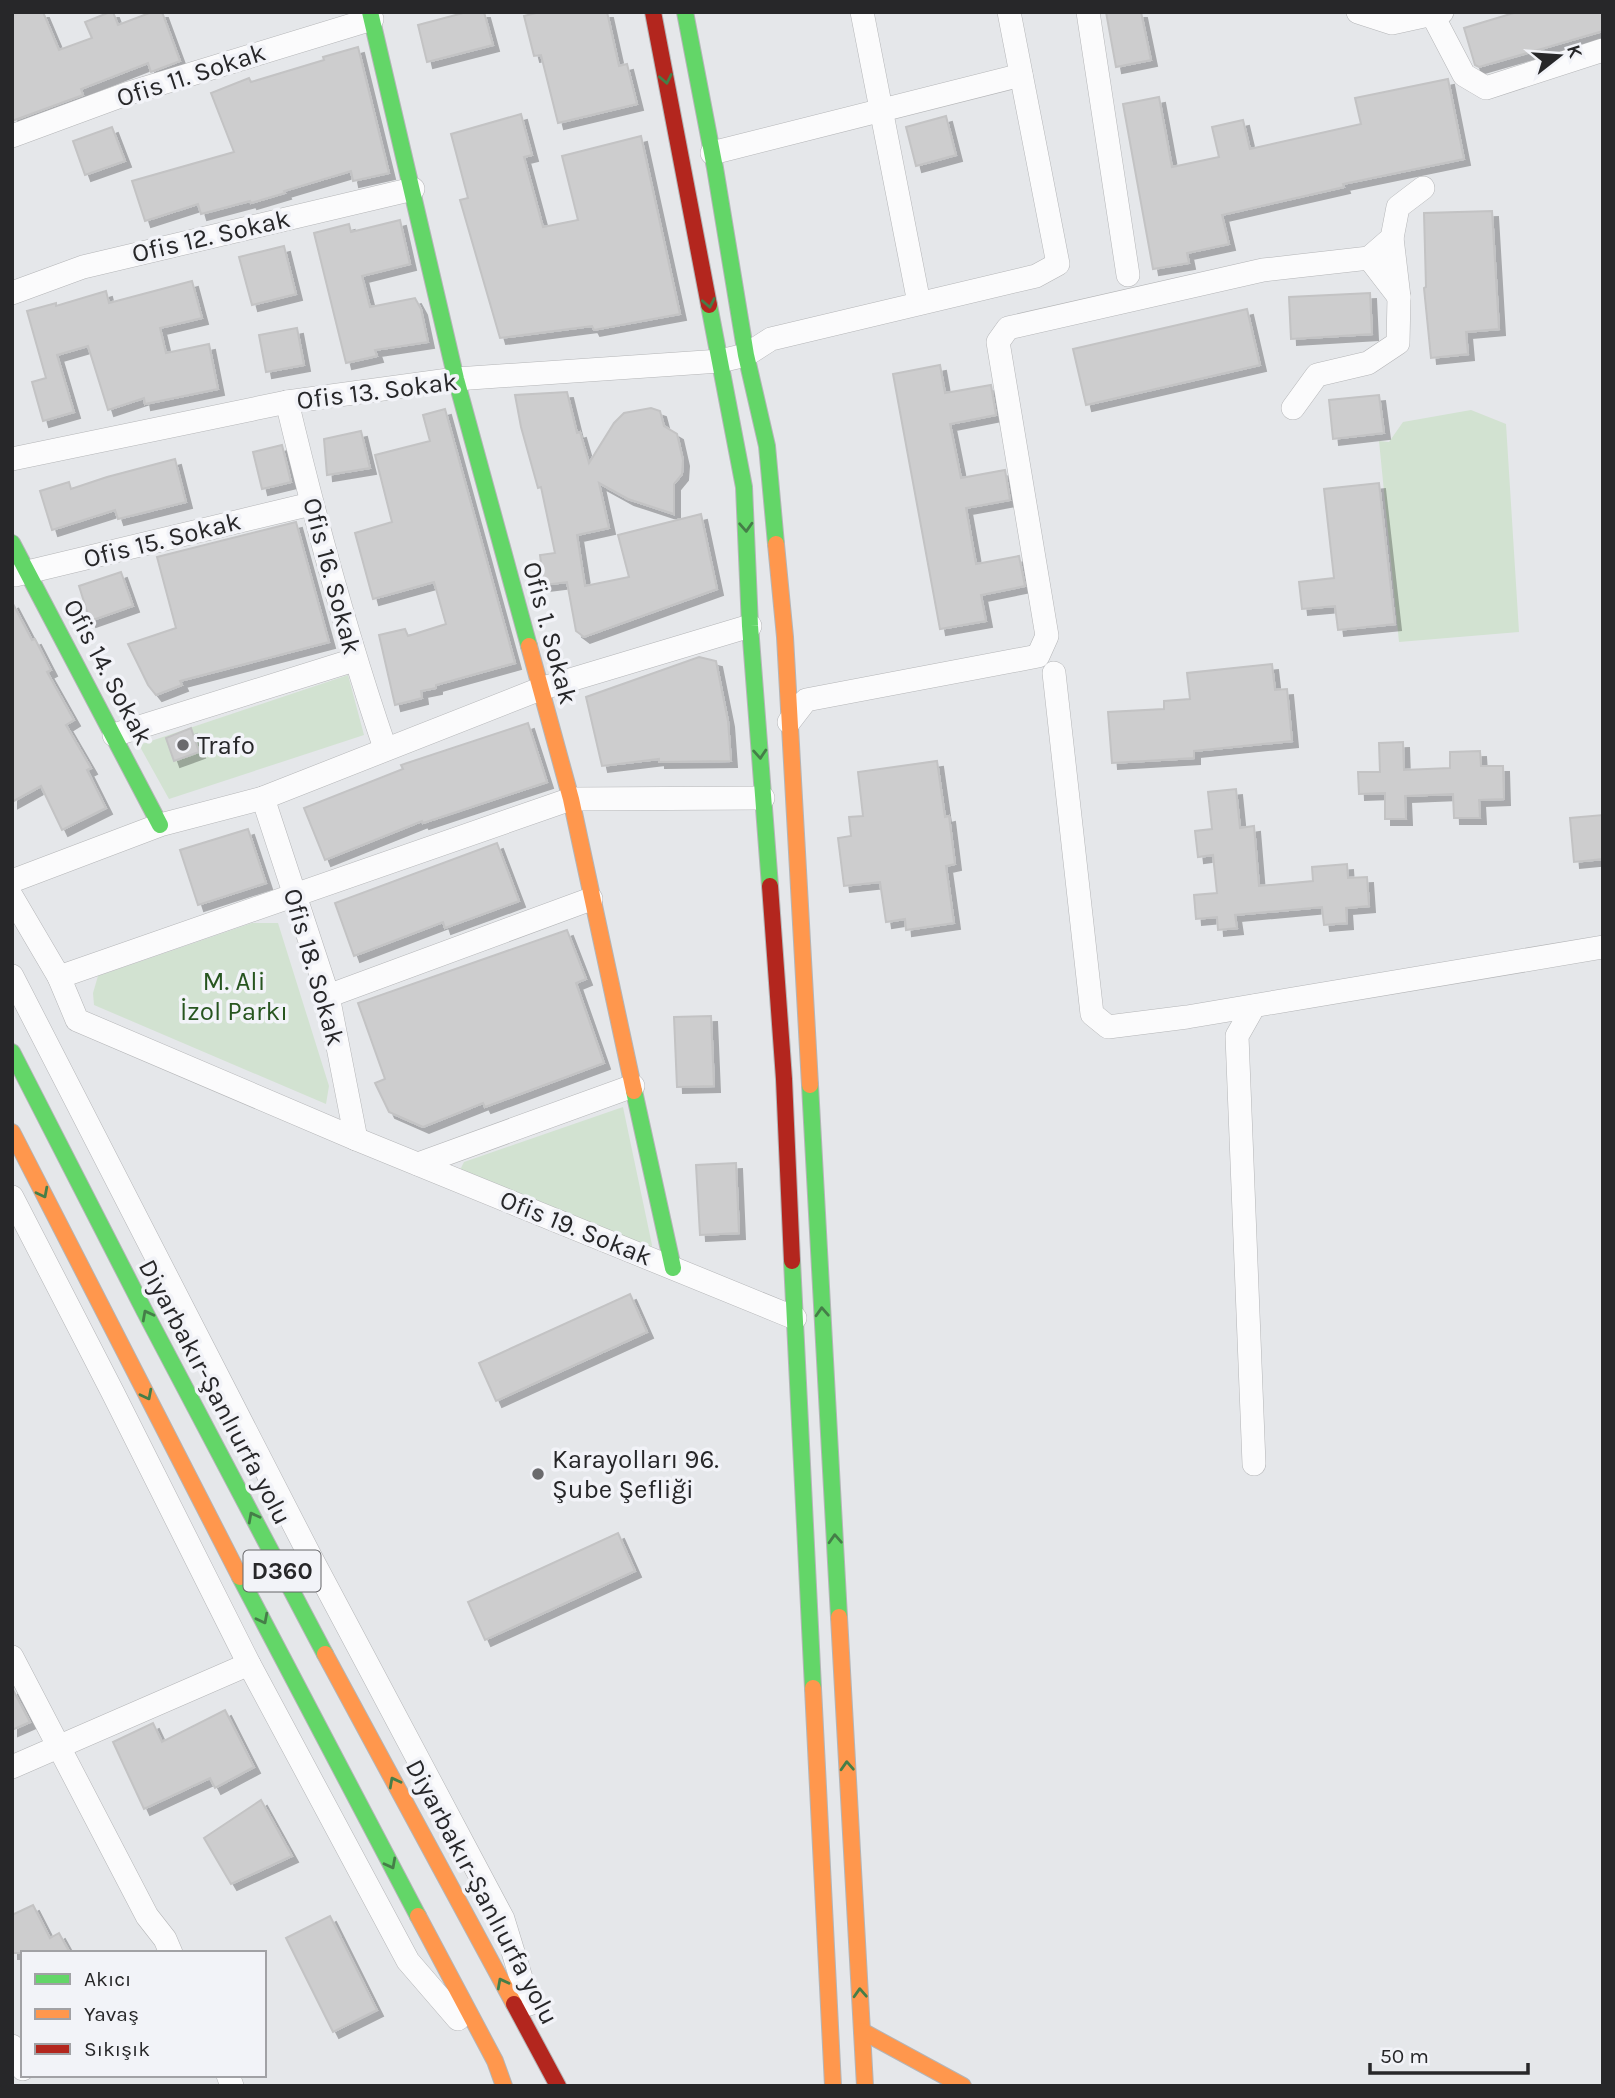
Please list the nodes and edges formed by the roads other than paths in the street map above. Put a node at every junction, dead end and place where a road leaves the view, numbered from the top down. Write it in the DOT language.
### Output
graph roads {
  1 [pos="653,12"];
  2 [pos="685,12"];
  3 [pos="862,12"];
  4 [pos="1009,12"];
  5 [pos="1088,12"];
  6 [pos="1358,12"];
  7 [pos="1437,13"];
  8 [pos="371,15"];
  9 [pos="1603,50"];
  10 [pos="1021,75"];
  11 [pos="883,110"];
  12 [pos="12,136"];
  13 [pos="712,153"];
  14 [pos="1423,188"];
  15 [pos="412,189"];
  16 [pos="1392,238"];
  17 [pos="1369,258"];
  18 [pos="1128,275"];
  19 [pos="12,293"];
  20 [pos="1152,296"];
  21 [pos="1399,297"];
  22 [pos="919,303"];
  23 [pos="1118,304"];
  24 [pos="746,355"];
  25 [pos="720,361"];
  26 [pos="456,379"];
  27 [pos="287,402"];
  28 [pos="1293,408"];
  29 [pos="12,459"];
  30 [pos="312,503"];
  31 [pos="12,543"];
  32 [pos="20,574"];
  33 [pos="750,626"];
  34 [pos="1046,655"];
  35 [pos="354,660"];
  36 [pos="540,689"];
  37 [pos="789,722"];
  38 [pos="114,735"];
  39 [pos="384,748"];
  40 [pos="763,797"];
  41 [pos="263,798"];
  42 [pos="570,799"];
  43 [pos="160,825"];
  44 [pos="12,881"];
  45 [pos="294,896"];
  46 [pos="12,897"];
  47 [pos="591,900"];
  48 [pos="1603,947"];
  49 [pos="12,976"];
  50 [pos="59,977"];
  51 [pos="328,996"];
  52 [pos="1254,1006"];
  53 [pos="1221,1012"];
  54 [pos="1237,1036"];
  55 [pos="12,1052"];
  56 [pos="633,1086"];
  57 [pos="12,1132"];
  58 [pos="356,1139"];
  59 [pos="418,1164"];
  60 [pos="12,1197"];
  61 [pos="673,1268"];
  62 [pos="795,1318"];
  63 [pos="1254,1464"];
  64 [pos="12,1657"];
  65 [pos="249,1664"];
  66 [pos="58,1747"];
  67 [pos="12,1767"];
  68 [pos="170,1951"];
  69 [pos="862,2031"];
  70 [pos="12,2046"];
  71 [pos="495,2061"];
  72 [pos="21,2065"];
  73 [pos="553,2076"];
  74 [pos="504,2086"];
  75 [pos="834,2086"];
  76 [pos="865,2086"];
  77 [pos="963,2086"];
  1 -- 25 [label="main road, one-way"];
  2 -- 13 [label="main road"];
  3 -- 11 [label="street"];
  4 -- 10 [label="street"];
  5 -- 18 [label="street"];
  6 -- 7 [label="street"];
  7 -- 9 [label="street"];
  8 -- 12 [label="street, Ofis 11. Sokak"];
  8 -- 15 [label="main road, Ofis 1. Sokak"];
  10 -- 11 [label="street"];
  10 -- 22 [label="street, Ofis 13. Sokak"];
  11 -- 13 [label="street"];
  11 -- 22 [label="street"];
  13 -- 24 [label="main road"];
  14 -- 16 [label="street"];
  15 -- 19 [label="street, Ofis 12. Sokak"];
  15 -- 26 [label="main road, Ofis 1. Sokak"];
  16 -- 17 [label="street"];
  16 -- 21 [label="street"];
  17 -- 20 [label="street"];
  17 -- 21 [label="street"];
  18 -- 20 [label="street"];
  18 -- 23 [label="street"];
  20 -- 23 [label="street"];
  21 -- 28 [label="street"];
  22 -- 24 [label="street, Ofis 13. Sokak"];
  23 -- 34 [label="street"];
  24 -- 25 [label="street, Ofis 13. Sokak"];
  24 -- 37 [label="main road"];
  25 -- 26 [label="street, Ofis 13. Sokak"];
  25 -- 33 [label="main road, one-way"];
  26 -- 27 [label="street, Ofis 13. Sokak"];
  26 -- 36 [label="main road, Ofis 1. Sokak"];
  27 -- 29 [label="street, Ofis 13. Sokak"];
  27 -- 30 [label="street, Ofis 16. Sokak"];
  30 -- 32 [label="street, Ofis 15. Sokak"];
  30 -- 35 [label="street, Ofis 16. Sokak"];
  31 -- 32 [label="main road, Ofis 14. Sokak"];
  32 -- 38 [label="main road, Ofis 14. Sokak"];
  33 -- 36 [label="street"];
  33 -- 40 [label="main road, one-way"];
  34 -- 37 [label="street"];
  34 -- 53 [label="street"];
  35 -- 38 [label="street"];
  35 -- 39 [label="street, Ofis 16. Sokak"];
  36 -- 39 [label="street"];
  36 -- 42 [label="main road, Ofis 1. Sokak"];
  69 -- 37 [label="main road, one-way"];
  38 -- 43 [label="main road, Ofis 14. Sokak"];
  39 -- 41 [label="street"];
  40 -- 42 [label="street"];
  40 -- 62 [label="main road"];
  41 -- 43 [label="street"];
  41 -- 45 [label="street, Ofis 18. Sokak"];
  42 -- 45 [label="street"];
  42 -- 47 [label="main road, Ofis 1. Sokak"];
  43 -- 44 [label="street"];
  45 -- 50 [label="street"];
  45 -- 51 [label="street, Ofis 18. Sokak"];
  46 -- 50 [label="street"];
  47 -- 51 [label="street"];
  47 -- 56 [label="main road, Ofis 1. Sokak"];
  48 -- 52 [label="street"];
  49 -- 73 [label="street"];
  50 -- 58 [label="street, Ofis 19. Sokak"];
  51 -- 58 [label="street, Ofis 18. Sokak"];
  52 -- 53 [label="street"];
  52 -- 54 [label="street"];
  53 -- 54 [label="street"];
  54 -- 63 [label="street"];
  73 -- 55 [label="main road, Diyarbakır-Şanlıurfa yolu / D360, one-way"];
  56 -- 59 [label="street"];
  56 -- 61 [label="main road, Ofis 1. Sokak"];
  57 -- 71 [label="main road, D360, one-way"];
  58 -- 59 [label="street, Ofis 19. Sokak"];
  59 -- 61 [label="street, Ofis 19. Sokak"];
  60 -- 65 [label="street"];
  61 -- 62 [label="street, Ofis 19. Sokak"];
  62 -- 75 [label="main road"];
  64 -- 66 [label="street"];
  65 -- 66 [label="street"];
  65 -- 71 [label="street"];
  66 -- 67 [label="street"];
  66 -- 68 [label="street"];
  69 -- 76 [label="main road"];
  69 -- 77 [label="main road"];
  70 -- 72 [label="street"];
  71 -- 74 [label="main road, D360"];
}
